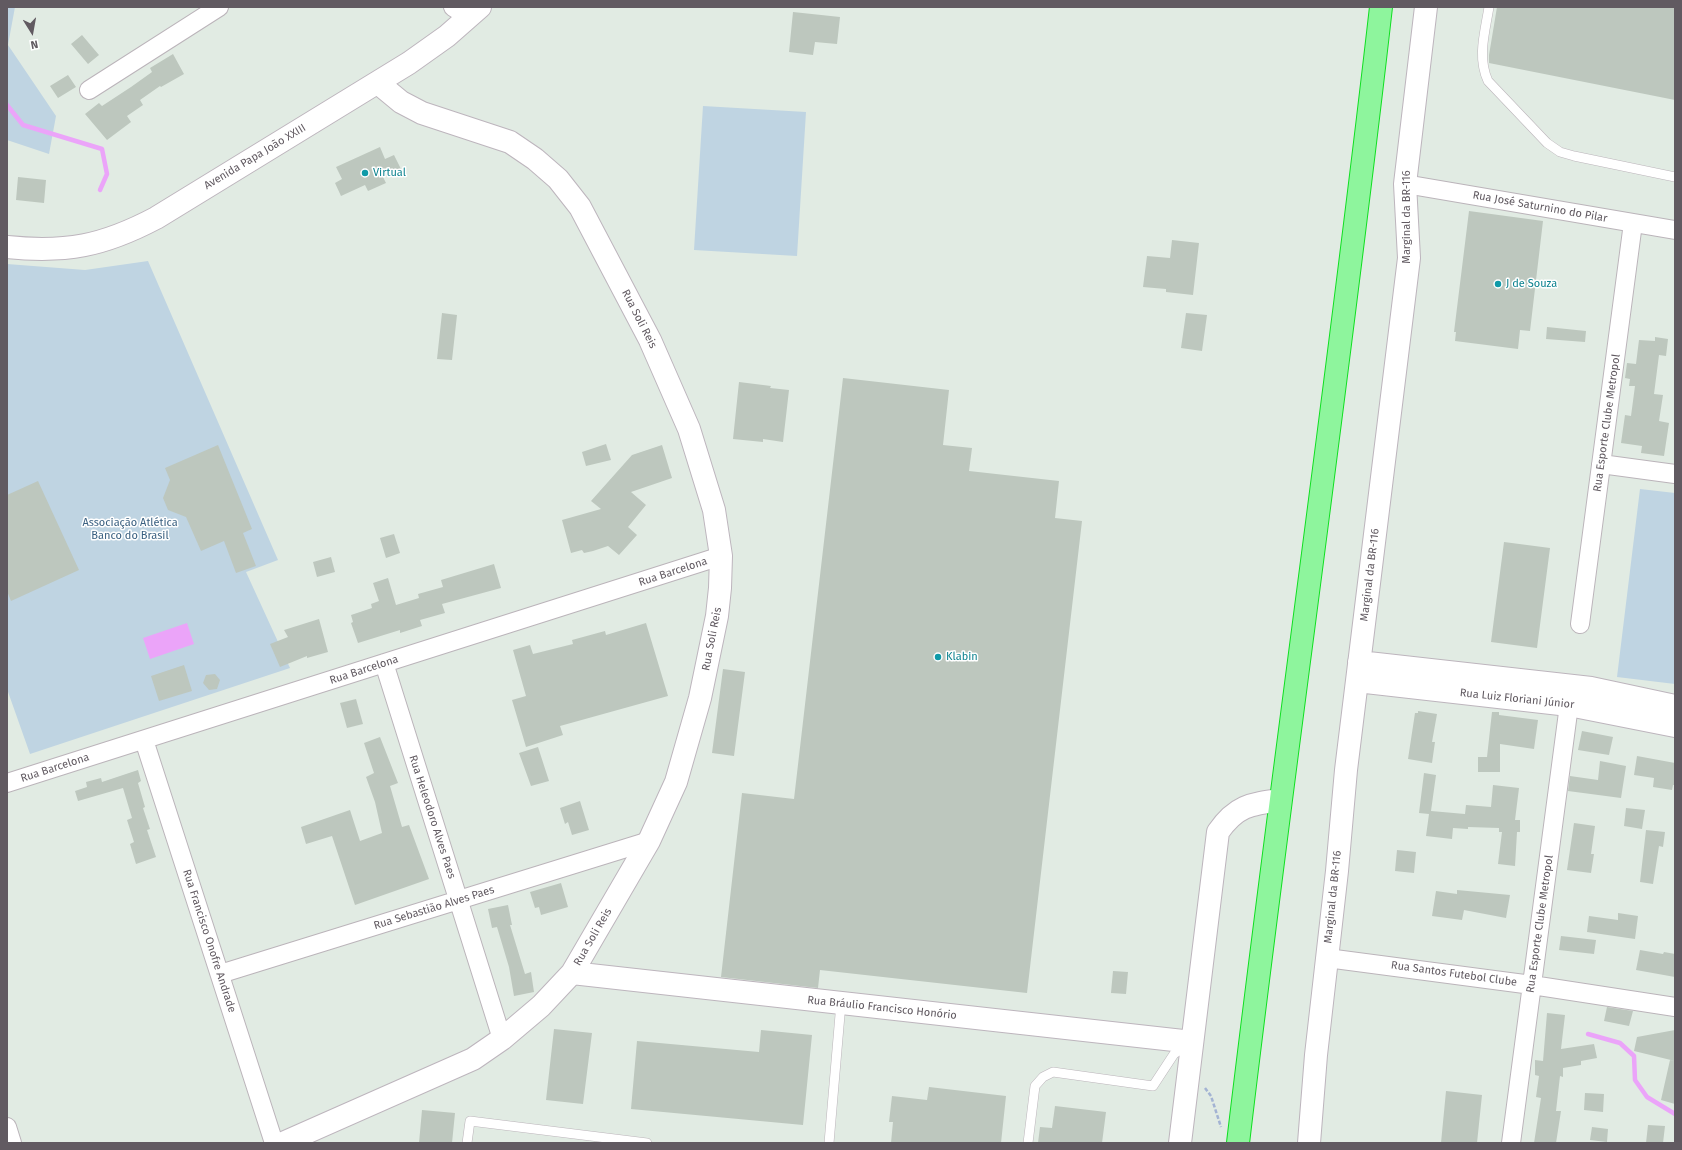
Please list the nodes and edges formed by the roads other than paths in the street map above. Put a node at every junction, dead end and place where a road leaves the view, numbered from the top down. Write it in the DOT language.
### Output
graph roads {
  1 [pos="219,7"];
  2 [pos="1381,7"];
  3 [pos="1426,7"];
  4 [pos="1490,7"];
  5 [pos="468,10"];
  6 [pos="378,83"];
  7 [pos="89,90"];
  8 [pos="1675,177"];
  9 [pos="1405,184"];
  10 [pos="1633,223"];
  11 [pos="1675,230"];
  12 [pos="7,247"];
  13 [pos="1601,464"];
  14 [pos="1675,474"];
  15 [pos="721,556"];
  16 [pos="1580,624"];
  17 [pos="384,664"];
  18 [pos="1358,672"];
  19 [pos="1569,704"];
  20 [pos="1675,706"];
  21 [pos="1675,726"];
  22 [pos="144,740"];
  23 [pos="7,783"];
  24 [pos="1280,800"];
  25 [pos="648,841"];
  26 [pos="458,900"];
  27 [pos="1327,958"];
  28 [pos="572,973"];
  29 [pos="220,974"];
  30 [pos="1532,985"];
  31 [pos="841,1003"];
  32 [pos="1675,1007"];
  33 [pos="502,1039"];
  34 [pos="1192,1042"];
  35 [pos="7,1127"];
  36 [pos="1231,1136"];
  37 [pos="12,1143"];
  38 [pos="274,1143"];
  39 [pos="283,1143"];
  40 [pos="467,1143"];
  41 [pos="647,1143"];
  42 [pos="829,1143"];
  43 [pos="1028,1143"];
  44 [pos="1180,1143"];
  45 [pos="1309,1143"];
  46 [pos="1511,1143"];
  1 -- 7 [label="street"];
  2 -- 24 [label="highway"];
  3 -- 9 [label="street, Marginal da BR-116"];
  4 -- 8 [label="lane"];
  5 -- 6 [label="street, Avenida Papa João XXIII"];
  6 -- 12 [label="street, Avenida Papa João XXIII"];
  6 -- 15 [label="street, Rua Soli Reis"];
  9 -- 10 [label="street, Rua José Saturnino do Pilar"];
  9 -- 18 [label="street, Marginal da BR-116"];
  10 -- 11 [label="street, Rua José Saturnino do Pilar"];
  10 -- 13 [label="street, Rua Esporte Clube Metropol"];
  13 -- 14 [label="street"];
  13 -- 16 [label="street, Rua Esporte Clube Metropol"];
  15 -- 17 [label="street, Rua Barcelona"];
  15 -- 25 [label="street, Rua Soli Reis"];
  17 -- 22 [label="street, Rua Barcelona"];
  17 -- 26 [label="street, Rua Heleodoro Alves Paes"];
  18 -- 19 [label="street, Rua Luiz Floriani Júnior"];
  18 -- 20 [label="street, Rua Luiz Floriani Júnior"];
  18 -- 27 [label="street, Marginal da BR-116"];
  19 -- 21 [label="street, Rua Luiz Floriani Júnior"];
  19 -- 30 [label="street, Rua Esporte Clube Metropol"];
  22 -- 23 [label="street, Rua Barcelona"];
  22 -- 29 [label="street, Rua Francisco Onofre Andrade"];
  24 -- 34 [label="street"];
  24 -- 36 [label="highway"];
  25 -- 26 [label="street, Rua Sebastião Alves Paes"];
  25 -- 28 [label="street, Rua Soli Reis"];
  26 -- 29 [label="street, Rua Sebastião Alves Paes"];
  26 -- 33 [label="street, Rua Heleodoro Alves Paes"];
  27 -- 30 [label="street, Rua Santos Futebol Clube"];
  27 -- 45 [label="street, Marginal da BR-116"];
  28 -- 31 [label="street, Rua Bráulio Francisco Honório"];
  28 -- 33 [label="street, Rua Soli Reis"];
  29 -- 38 [label="street, Rua Francisco Onofre Andrade"];
  30 -- 32 [label="street, Rua Santos Futebol Clube"];
  30 -- 46 [label="street, Rua Esporte Clube Metropol"];
  31 -- 34 [label="street, Rua Bráulio Francisco Honório"];
  31 -- 42 [label="lane"];
  33 -- 39 [label="street, Rua Soli Reis"];
  34 -- 43 [label="lane"];
  34 -- 44 [label="street"];
  35 -- 37 [label="street"];
  40 -- 41 [label="lane"];
}
